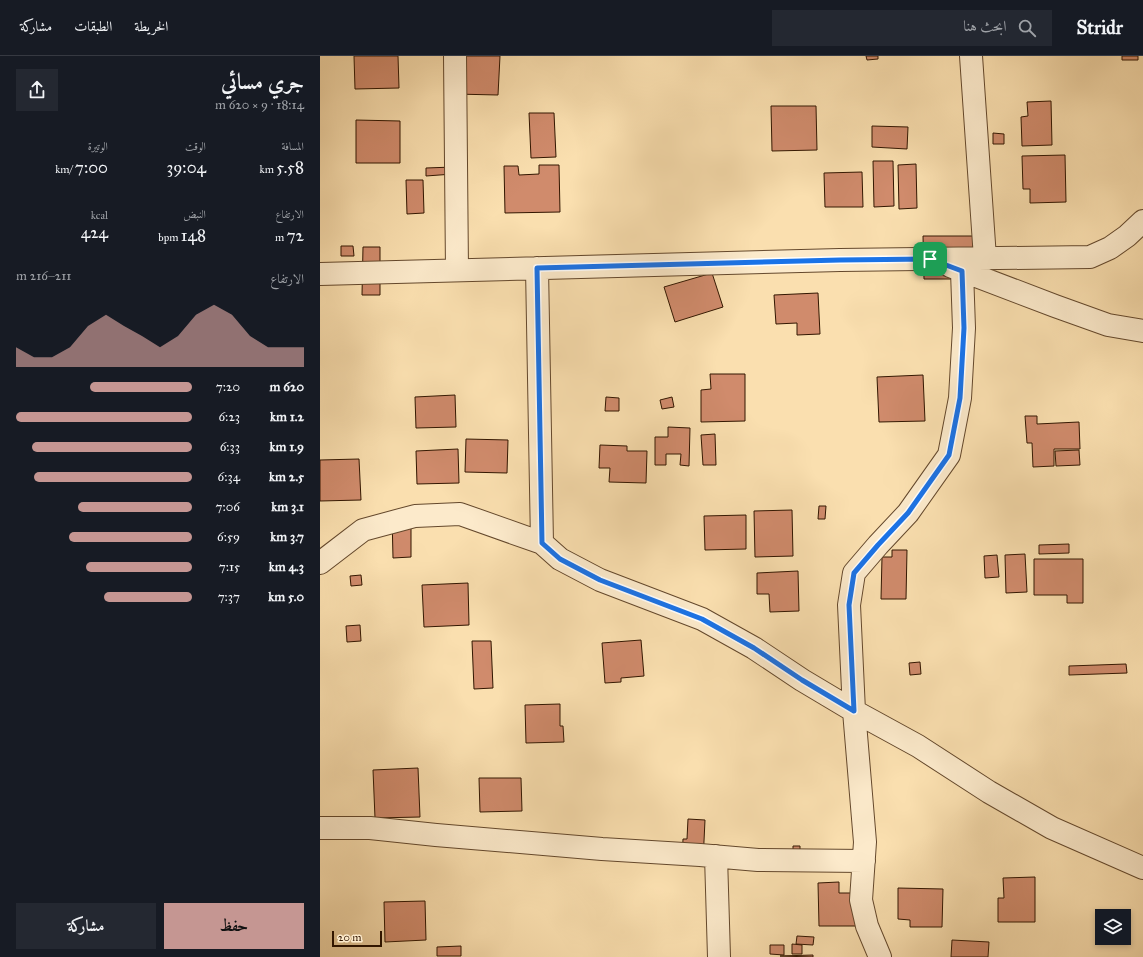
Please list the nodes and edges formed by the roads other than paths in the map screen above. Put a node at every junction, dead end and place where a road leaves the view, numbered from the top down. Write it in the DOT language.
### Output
graph roads {
  1 [pos="455,56"];
  2 [pos="971,56"];
  3 [pos="1143,221"];
  4 [pos="985,258"];
  5 [pos="930,259"];
  6 [pos="537,268"];
  7 [pos="457,270"];
  8 [pos="962,271"];
  9 [pos="320,274"];
  10 [pos="1143,331"];
  11 [pos="542,543"];
  12 [pos="320,563"];
  13 [pos="854,711"];
  14 [pos="320,828"];
  15 [pos="716,856"];
  16 [pos="864,861"];
  17 [pos="1143,868"];
  18 [pos="719,957"];
  19 [pos="880,957"];
  1 -- 7 [label="street"];
  2 -- 4 [label="street"];
  3 -- 4 [label="street"];
  4 -- 5 [label="street"];
  5 -- 6 [label="street"];
  5 -- 8 [label="street"];
  6 -- 7 [label="street"];
  6 -- 11 [label="street"];
  7 -- 9 [label="street"];
  8 -- 10 [label="street"];
  8 -- 13 [label="street"];
  11 -- 12 [label="street"];
  11 -- 13 [label="street"];
  13 -- 16 [label="street"];
  13 -- 17 [label="street"];
  14 -- 15 [label="street"];
  15 -- 16 [label="street"];
  15 -- 18 [label="street"];
  16 -- 19 [label="street"];
}
